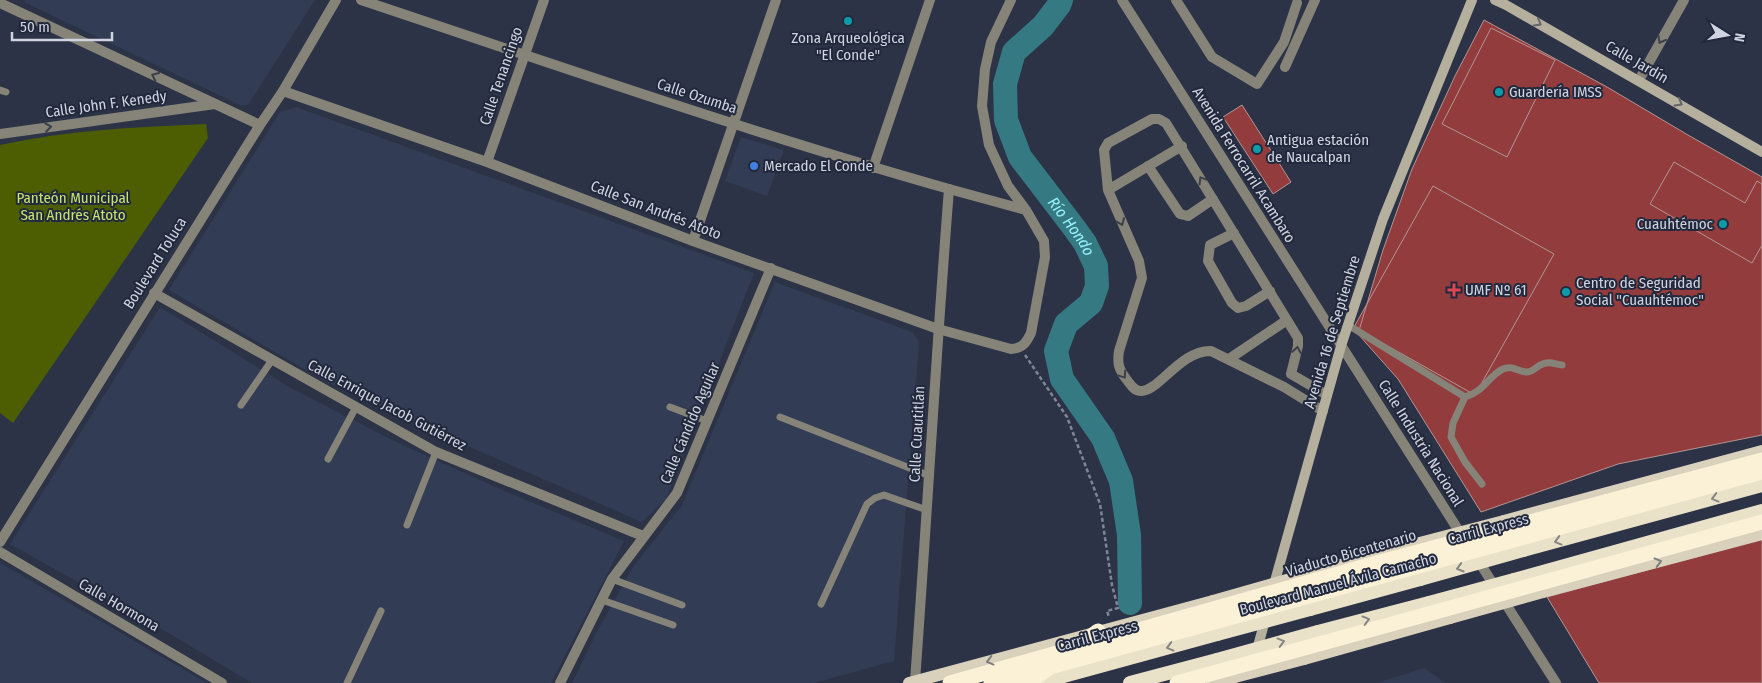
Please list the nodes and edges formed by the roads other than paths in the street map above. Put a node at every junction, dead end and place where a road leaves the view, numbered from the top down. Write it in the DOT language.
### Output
graph roads {
  1 [pos="336,0"];
  2 [pos="361,0"];
  3 [pos="544,0"];
  4 [pos="930,0"];
  5 [pos="1011,0"];
  6 [pos="1122,0"];
  7 [pos="1176,0"];
  8 [pos="1315,0"];
  9 [pos="1472,0"];
  10 [pos="1495,0"];
  11 [pos="1684,0"];
  12 [pos="773,1"];
  13 [pos="1294,2"];
  14 [pos="3,3"];
  15 [pos="1310,10"];
  16 [pos="524,54"];
  17 [pos="1285,68"];
  18 [pos="1639,80"];
  19 [pos="283,91"];
  20 [pos="216,104"];
  21 [pos="732,124"];
  22 [pos="260,125"];
  23 [pos="0,134"];
  24 [pos="1182,146"];
  25 [pos="1762,152"];
  26 [pos="487,162"];
  27 [pos="1148,166"];
  28 [pos="873,168"];
  29 [pos="949,189"];
  30 [pos="1108,190"];
  31 [pos="1213,199"];
  32 [pos="1026,210"];
  33 [pos="1234,233"];
  34 [pos="693,241"];
  35 [pos="771,268"];
  36 [pos="1270,291"];
  37 [pos="154,293"];
  38 [pos="1287,320"];
  39 [pos="1348,325"];
  40 [pos="938,329"];
  41 [pos="1341,346"];
  42 [pos="1229,359"];
  43 [pos="272,360"];
  44 [pos="1562,365"];
  45 [pos="1291,374"];
  46 [pos="1284,387"];
  47 [pos="1327,395"];
  48 [pos="1465,397"];
  49 [pos="241,405"];
  50 [pos="356,407"];
  51 [pos="670,407"];
  52 [pos="1323,411"];
  53 [pos="780,417"];
  54 [pos="707,421"];
  55 [pos="1762,451"];
  56 [pos="436,452"];
  57 [pos="328,459"];
  58 [pos="1762,460"];
  59 [pos="1762,472"];
  60 [pos="930,476"];
  61 [pos="1482,484"];
  62 [pos="1762,485"];
  63 [pos="928,510"];
  64 [pos="1762,512"];
  65 [pos="1762,522"];
  66 [pos="407,525"];
  67 [pos="1762,534"];
  68 [pos="643,536"];
  69 [pos="0,542"];
  70 [pos="0,552"];
  71 [pos="612,579"];
  72 [pos="602,600"];
  73 [pos="821,604"];
  74 [pos="682,605"];
  75 [pos="380,611"];
  76 [pos="673,625"];
  77 [pos="1101,631"];
  78 [pos="912,682"];
  79 [pos="222,683"];
  80 [pos="346,683"];
  81 [pos="560,683"];
  82 [pos="950,683"];
  83 [pos="991,683"];
  84 [pos="1028,683"];
  85 [pos="1038,683"];
  86 [pos="1130,683"];
  87 [pos="1177,683"];
  88 [pos="1212,683"];
  89 [pos="1248,683"];
  90 [pos="1556,683"];
  1 -- 19 [label="street, Boulevard Toluca"];
  2 -- 16 [label="street, Calle Ozumba"];
  3 -- 16 [label="street, Calle Tenancingo"];
  4 -- 28 [label="street"];
  5 -- 32 [label="street"];
  6 -- 41 [label="street, Avenida Ferrocarril Acambaro"];
  7 -- 13 [label="street"];
  8 -- 15 [label="street"];
  9 -- 39 [label="main road, Avenida 16 de Septiembre"];
  10 -- 18 [label="main road, Calle Jardín, one-way"];
  11 -- 18 [label="street, one-way"];
  12 -- 21 [label="street"];
  13 -- 15 [label="street"];
  20 -- 14 [label="street, one-way"];
  15 -- 17 [label="street"];
  16 -- 21 [label="street, Calle Ozumba"];
  16 -- 26 [label="street, Calle Tenancingo"];
  18 -- 25 [label="main road, Calle Jardín, one-way"];
  19 -- 22 [label="street, Boulevard Toluca"];
  19 -- 26 [label="street, Calle San Andrés Atoto"];
  20 -- 22 [label="street"];
  23 -- 20 [label="street, Calle John F. Kenedy, one-way"];
  21 -- 28 [label="street, Calle Ozumba"];
  21 -- 34 [label="street"];
  22 -- 37 [label="street, Boulevard Toluca"];
  24 -- 27 [label="street"];
  24 -- 30 [label="street"];
  31 -- 24 [label="street, one-way"];
  26 -- 34 [label="street, Calle San Andrés Atoto"];
  27 -- 30 [label="street"];
  27 -- 31 [label="street"];
  28 -- 29 [label="street, Calle Ozumba"];
  29 -- 32 [label="street, Calle Ozumba"];
  29 -- 40 [label="street, Calle Cuautitlán"];
  30 -- 42 [label="street, one-way"];
  31 -- 33 [label="street"];
  32 -- 40 [label="street, Calle San Andrés Atoto"];
  33 -- 36 [label="street"];
  33 -- 36 [label="street"];
  34 -- 35 [label="street, Calle San Andrés Atoto"];
  35 -- 40 [label="street, Calle San Andrés Atoto"];
  35 -- 54 [label="street, Calle Cándido Aguilar"];
  36 -- 38 [label="street"];
  37 -- 43 [label="street, Calle Enrique Jacob Gutiérrez"];
  37 -- 69 [label="street, Boulevard Toluca"];
  38 -- 42 [label="street"];
  45 -- 38 [label="street, one-way"];
  39 -- 41 [label="main road, Avenida 16 de Septiembre"];
  39 -- 48 [label="lane"];
  40 -- 60 [label="street, Calle Cuautitlán"];
  41 -- 47 [label="main road, Avenida 16 de Septiembre"];
  41 -- 90 [label="street, Calle Industria Nacional"];
  42 -- 46 [label="street"];
  43 -- 49 [label="lane"];
  43 -- 50 [label="street, Calle Enrique Jacob Gutiérrez"];
  44 -- 48 [label="lane"];
  45 -- 46 [label="street"];
  45 -- 47 [label="street"];
  46 -- 52 [label="street"];
  47 -- 52 [label="main road, Avenida 16 de Septiembre"];
  48 -- 61 [label="lane"];
  50 -- 56 [label="street, Calle Enrique Jacob Gutiérrez"];
  50 -- 57 [label="lane"];
  51 -- 54 [label="lane"];
  52 -- 89 [label="main road, Avenida 16 de Septiembre"];
  53 -- 60 [label="lane"];
  54 -- 68 [label="street, Calle Cándido Aguilar"];
  55 -- 77 [label="main road, bridge"];
  56 -- 66 [label="lane"];
  56 -- 68 [label="street, Calle Enrique Jacob Gutiérrez"];
  58 -- 82 [label="highway, Viaducto Bicentenario, bridge"];
  59 -- 83 [label="highway, Carril Express, bridge"];
  60 -- 63 [label="street, Calle Cuautitlán"];
  62 -- 85 [label="highway, Boulevard Manuel Ávila Camacho, one-way, bridge"];
  63 -- 73 [label="lane"];
  63 -- 78 [label="street, Calle Cuautitlán"];
  86 -- 64 [label="highway, one-way, bridge"];
  65 -- 87 [label="highway, bridge"];
  88 -- 67 [label="main road, one-way, bridge"];
  68 -- 71 [label="street, Calle Cándido Aguilar"];
  70 -- 79 [label="street, Calle Hormona"];
  71 -- 72 [label="street, Calle Cándido Aguilar"];
  71 -- 74 [label="lane"];
  72 -- 76 [label="lane"];
  72 -- 81 [label="street, Calle Cándido Aguilar"];
  75 -- 80 [label="lane"];
  77 -- 78 [label="main road, one-way"];
  77 -- 84 [label="highway"];
}
